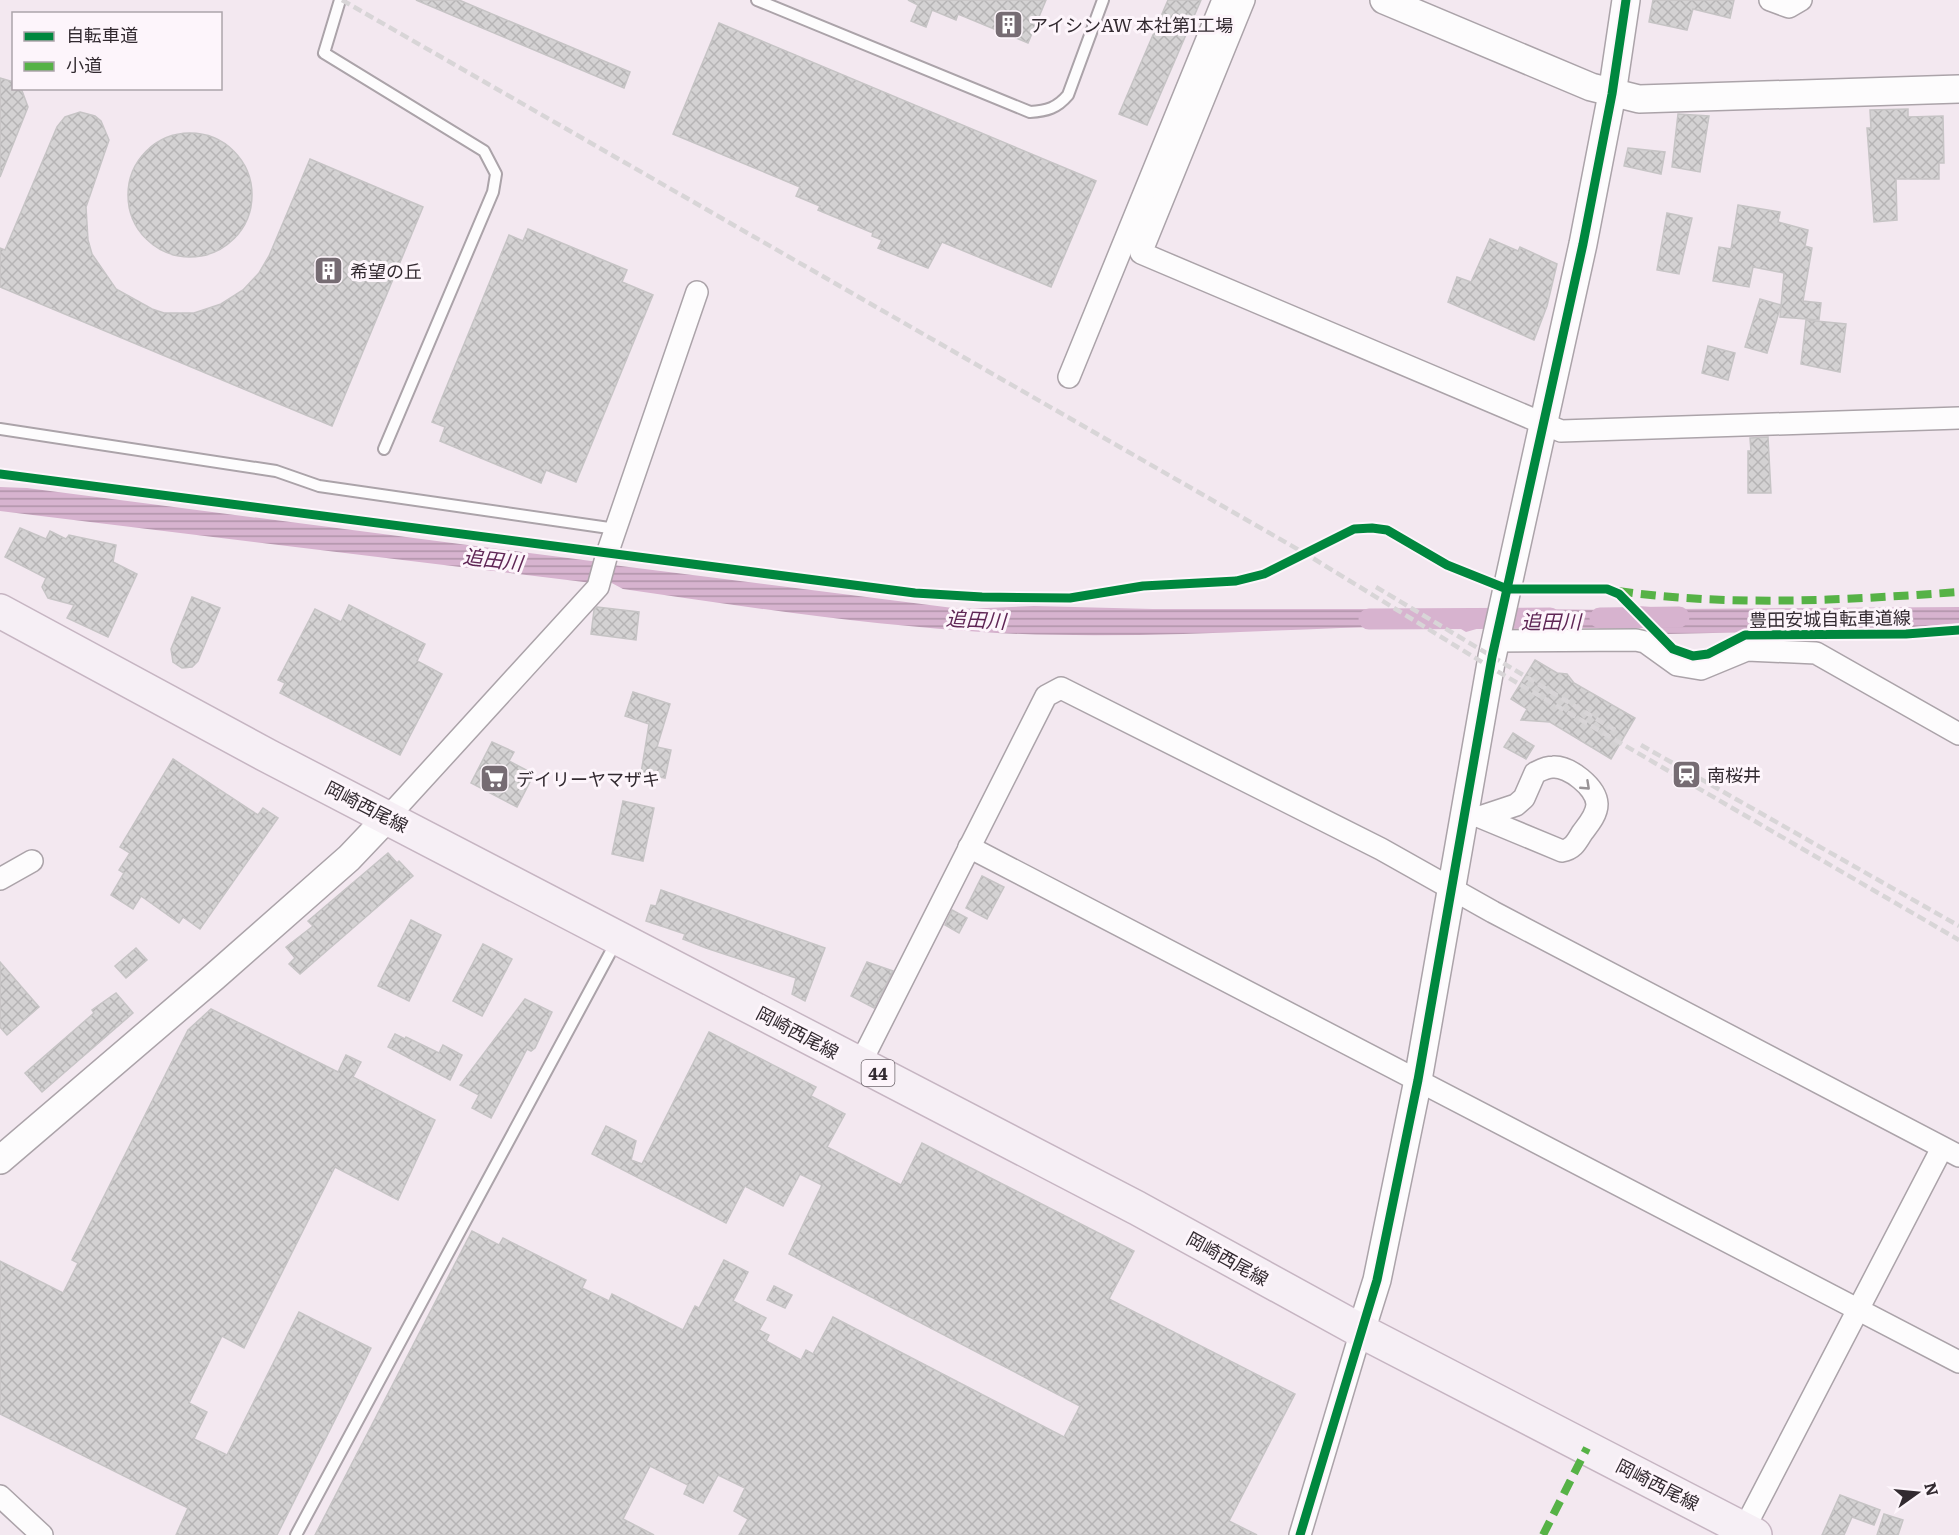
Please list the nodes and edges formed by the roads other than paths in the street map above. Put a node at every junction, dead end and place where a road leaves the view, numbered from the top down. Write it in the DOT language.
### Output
graph roads {
  1 [pos="340,0"];
  2 [pos="757,0"];
  3 [pos="1103,0"];
  4 [pos="1223,0"];
  5 [pos="1244,0"];
  6 [pos="1384,0"];
  7 [pos="1626,0"];
  8 [pos="1770,0"];
  9 [pos="1801,0"];
  10 [pos="1959,89"];
  11 [pos="1612,94"];
  12 [pos="697,291"];
  13 [pos="1069,377"];
  14 [pos="1959,418"];
  15 [pos="1544,424"];
  16 [pos="0,429"];
  17 [pos="384,449"];
  18 [pos="616,529"];
  19 [pos="0,611"];
  20 [pos="1497,636"];
  21 [pos="1959,734"];
  22 [pos="1472,815"];
  23 [pos="388,817"];
  24 [pos="969,847"];
  25 [pos="32,861"];
  26 [pos="0,879"];
  27 [pos="1453,887"];
  28 [pos="619,937"];
  29 [pos="860,1064"];
  30 [pos="1418,1080"];
  31 [pos="1951,1152"];
  32 [pos="0,1160"];
  33 [pos="1857,1310"];
  34 [pos="1361,1331"];
  35 [pos="1959,1362"];
  36 [pos="0,1496"];
  37 [pos="1750,1532"];
  38 [pos="37,1533"];
  39 [pos="296,1535"];
  40 [pos="1300,1535"];
  1 -- 17 [label="lane"];
  2 -- 3 [label="lane"];
  4 -- 13 [label="street"];
  5 -- 15 [label="street"];
  6 -- 11 [label="street"];
  7 -- 11 [label="street"];
  8 -- 9 [label="street"];
  10 -- 11 [label="street"];
  11 -- 15 [label="street"];
  12 -- 18 [label="street"];
  14 -- 15 [label="street"];
  15 -- 20 [label="street"];
  16 -- 18 [label="lane"];
  18 -- 23 [label="street"];
  19 -- 23 [label="main road, 岡崎西尾線 / 44"];
  20 -- 21 [label="street"];
  20 -- 22 [label="street"];
  22 -- 22 [label="street, one-way"];
  22 -- 27 [label="street"];
  23 -- 28 [label="main road, 岡崎西尾線 / 44"];
  23 -- 32 [label="street"];
  24 -- 27 [label="street"];
  24 -- 29 [label="street"];
  24 -- 30 [label="street"];
  25 -- 26 [label="street"];
  27 -- 30 [label="street"];
  27 -- 31 [label="street"];
  28 -- 29 [label="main road, 岡崎西尾線 / 44"];
  28 -- 39 [label="lane"];
  29 -- 34 [label="main road, 岡崎西尾線 / 44"];
  30 -- 33 [label="street"];
  30 -- 34 [label="street"];
  31 -- 33 [label="street"];
  33 -- 35 [label="street"];
  33 -- 37 [label="street"];
  34 -- 37 [label="main road, 岡崎西尾線 / 44"];
  34 -- 40 [label="street"];
  36 -- 38 [label="street"];
}
